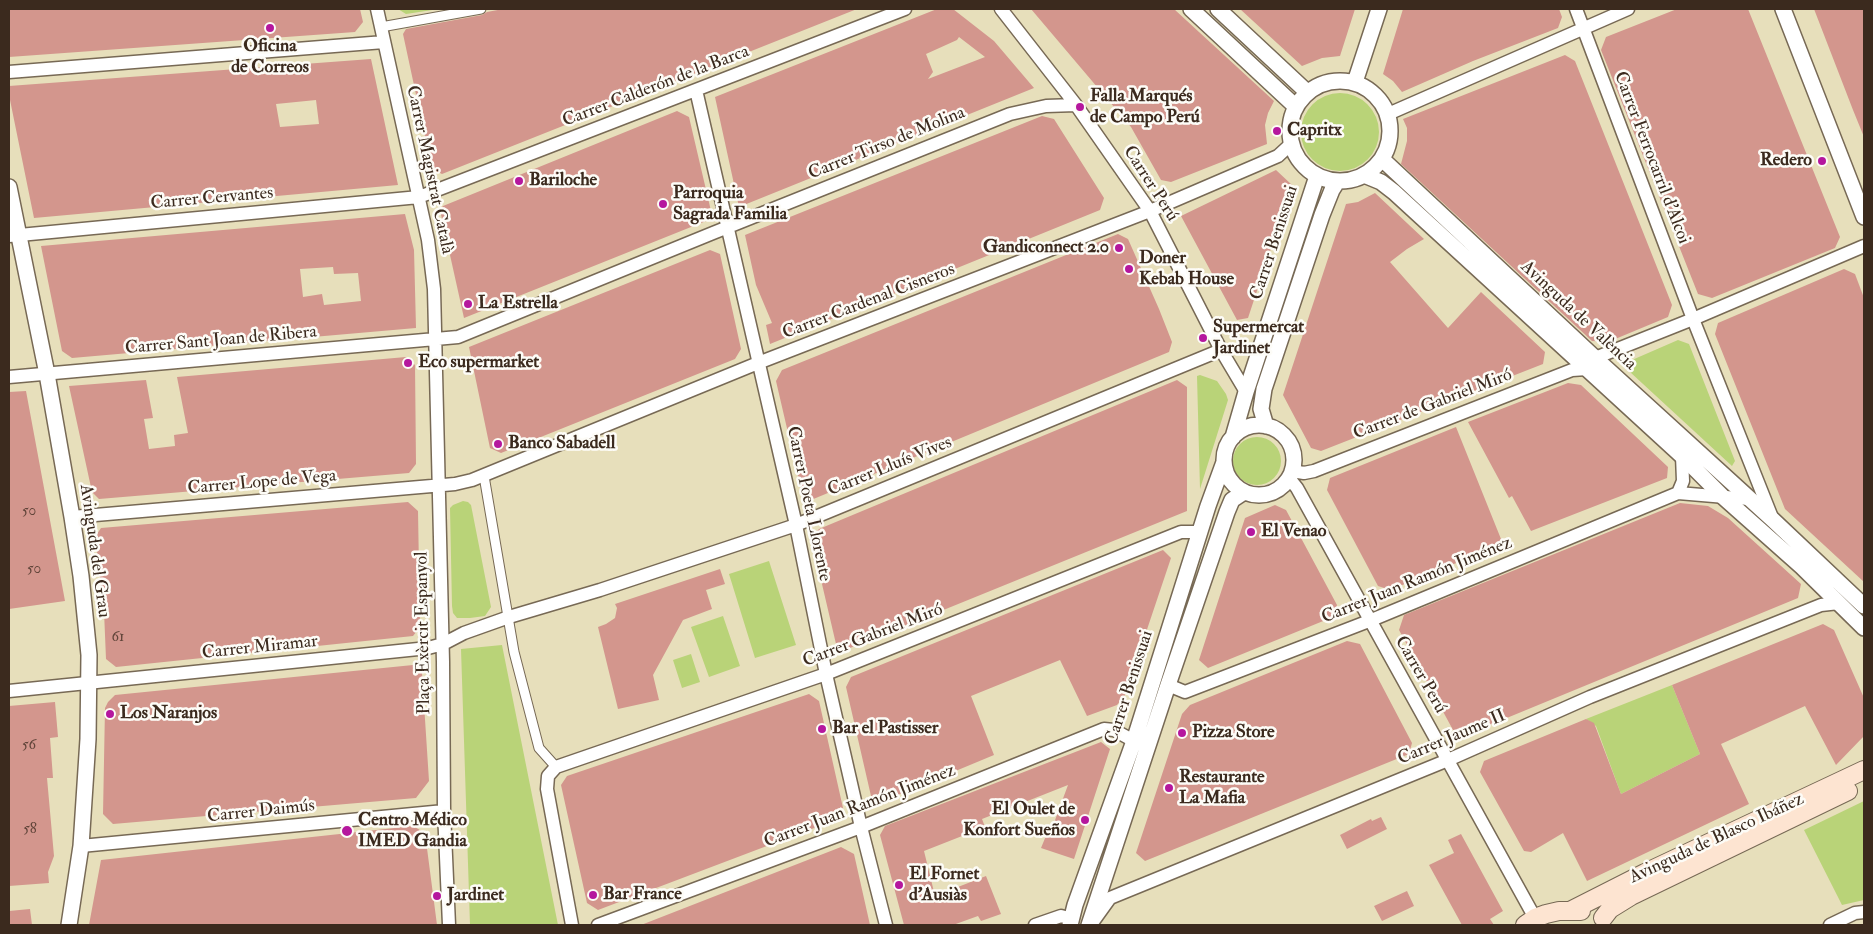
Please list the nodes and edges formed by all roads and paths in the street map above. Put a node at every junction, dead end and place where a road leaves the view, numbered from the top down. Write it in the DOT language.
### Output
graph roads {
  1 [pos="377,9"];
  2 [pos="481,9"];
  3 [pos="905,9"];
  4 [pos="1001,9"];
  5 [pos="1191,9"];
  6 [pos="1379,9"];
  7 [pos="1576,9"];
  8 [pos="1628,9"];
  9 [pos="1782,9"];
  10 [pos="1219,10"];
  11 [pos="381,27"];
  12 [pos="1583,27"];
  13 [pos="384,42"];
  14 [pos="9,72"];
  15 [pos="1355,82"];
  16 [pos="696,90"];
  17 [pos="1307,92"];
  18 [pos="1076,105"];
  19 [pos="1295,106"];
  20 [pos="1388,114"];
  21 [pos="1291,144"];
  22 [pos="1382,159"];
  23 [pos="1364,175"];
  24 [pos="1317,176"];
  25 [pos="1337,182"];
  26 [pos="9,187"];
  27 [pos="419,197"];
  28 [pos="1150,211"];
  29 [pos="1864,217"];
  30 [pos="728,227"];
  31 [pos="14,236"];
  32 [pos="1864,246"];
  33 [pos="1693,319"];
  34 [pos="436,340"];
  35 [pos="1221,350"];
  36 [pos="758,364"];
  37 [pos="1591,364"];
  38 [pos="47,374"];
  39 [pos="9,377"];
  40 [pos="1246,392"];
  41 [pos="1266,426"];
  42 [pos="1233,437"];
  43 [pos="1682,456"];
  44 [pos="1224,462"];
  45 [pos="1290,475"];
  46 [pos="484,476"];
  47 [pos="438,484"];
  48 [pos="456,484"];
  49 [pos="1244,492"];
  50 [pos="1678,493"];
  51 [pos="1722,496"];
  52 [pos="1750,499"];
  53 [pos="72,518"];
  54 [pos="1773,520"];
  55 [pos="796,525"];
  56 [pos="1200,532"];
  57 [pos="1839,603"];
  58 [pos="1864,606"];
  59 [pos="508,617"];
  60 [pos="1369,621"];
  61 [pos="1864,628"];
  62 [pos="443,644"];
  63 [pos="826,674"];
  64 [pos="89,684"];
  65 [pos="1168,685"];
  66 [pos="9,690"];
  67 [pos="1134,741"];
  68 [pos="1448,760"];
  69 [pos="556,767"];
  70 [pos="1864,770"];
  71 [pos="1864,783"];
  72 [pos="444,812"];
  73 [pos="861,827"];
  74 [pos="81,846"];
  75 [pos="1570,910"];
  76 [pos="1864,912"];
  77 [pos="1530,921"];
  78 [pos="1071,922"];
  79 [pos="1605,922"];
  80 [pos="69,925"];
  81 [pos="449,925"];
  82 [pos="572,925"];
  83 [pos="598,925"];
  84 [pos="886,925"];
  85 [pos="1035,925"];
  86 [pos="1090,925"];
  87 [pos="1830,925"];
  1 -- 11 [label="street, Carrer Magistrat Català"];
  2 -- 11 [label="street"];
  3 -- 16 [label="street, Carrer Calderón de la Barca"];
  4 -- 18 [label="street, Carrer Perú"];
  5 -- 19 [label="street"];
  6 -- 15 [label="street"];
  7 -- 12 [label="street, Carrer Ferrocarril d'Alcoi"];
  8 -- 12 [label="street"];
  9 -- 29 [label="street"];
  10 -- 17 [label="street"];
  11 -- 13 [label="street, Carrer Magistrat Català"];
  12 -- 20 [label="street"];
  12 -- 33 [label="street, Carrer Ferrocarril d'Alcoi"];
  13 -- 14 [label="street"];
  13 -- 27 [label="street, Carrer Magistrat Català"];
  15 -- 17 [label="street"];
  15 -- 20 [label="street"];
  16 -- 27 [label="street, Carrer Calderón de la Barca"];
  16 -- 30 [label="street, Carrer Poeta Llorente"];
  17 -- 19 [label="street"];
  18 -- 28 [label="street, Carrer Perú"];
  18 -- 30 [label="street, Carrer Tirso de Molina"];
  19 -- 21 [label="street"];
  20 -- 22 [label="street"];
  21 -- 24 [label="street"];
  21 -- 28 [label="street, Carrer Cardenal Cisneros"];
  22 -- 23 [label="street"];
  22 -- 37 [label="street, Avinguda de València"];
  23 -- 25 [label="street"];
  23 -- 37 [label="street, Avinguda de València"];
  24 -- 25 [label="street"];
  24 -- 40 [label="street, Carrer Benissuai"];
  25 -- 41 [label="street, Carrer Benissuai"];
  26 -- 31 [label="street, Avinguda del Grau"];
  27 -- 31 [label="street, Carrer Cervantes"];
  27 -- 34 [label="street, Carrer Magistrat Català"];
  28 -- 35 [label="street, Carrer Perú"];
  28 -- 36 [label="street, Carrer Cardenal Cisneros"];
  30 -- 34 [label="street, Carrer Tirso de Molina"];
  30 -- 36 [label="street, Carrer Poeta Llorente"];
  31 -- 38 [label="street, Avinguda del Grau"];
  32 -- 33 [label="street"];
  33 -- 37 [label="street, Carrer de Gabriel Miró"];
  33 -- 54 [label="street, Carrer Ferrocarril d'Alcoi"];
  34 -- 38 [label="street, Carrer Sant Joan de Ribera"];
  34 -- 47 [label="street, Plaça Exèrcit Espanyol"];
  35 -- 40 [label="street, Carrer Perú"];
  35 -- 55 [label="street, Carrer Lluís Vives"];
  36 -- 46 [label="street, Carrer Cardenal Cisneros"];
  36 -- 55 [label="street, Carrer Poeta Llorente"];
  37 -- 43 [label="street, Avinguda de València"];
  37 -- 45 [label="street, Carrer de Gabriel Miró"];
  37 -- 52 [label="street, Avinguda de València"];
  38 -- 39 [label="street, Carrer Sant Joan de Ribera"];
  38 -- 53 [label="street, Avinguda del Grau"];
  40 -- 42 [label="street, Carrer Benissuai"];
  41 -- 42 [label="street"];
  41 -- 45 [label="street"];
  42 -- 44 [label="street"];
  43 -- 50 [label="street"];
  43 -- 51 [label="street, Avinguda de València"];
  44 -- 49 [label="street"];
  44 -- 56 [label="street, Carrer Benissuai"];
  45 -- 49 [label="street"];
  45 -- 60 [label="street, Carrer Perú"];
  46 -- 48 [label="street, Carrer Cardenal Cisneros"];
  46 -- 59 [label="street"];
  47 -- 48 [label="street, Carrer Lope de Vega"];
  47 -- 53 [label="street, Carrer Lope de Vega"];
  47 -- 62 [label="street, Plaça Exèrcit Espanyol"];
  49 -- 65 [label="street, Carrer Benissuai"];
  50 -- 51 [label="street, Carrer Juan Ramón Jiménez"];
  50 -- 60 [label="street, Carrer Juan Ramón Jiménez"];
  51 -- 52 [label="street"];
  51 -- 57 [label="street, Avinguda de València"];
  52 -- 54 [label="street, Avinguda de València"];
  53 -- 64 [label="street, Avinguda del Grau"];
  54 -- 58 [label="street, Avinguda de València"];
  55 -- 59 [label="street, Carrer Lluís Vives"];
  55 -- 63 [label="street, Carrer Poeta Llorente"];
  56 -- 63 [label="street, Carrer Gabriel Miró"];
  56 -- 67 [label="street, Carrer Benissuai"];
  57 -- 61 [label="street, Avinguda de València"];
  57 -- 68 [label="street, Carrer Jaume II"];
  59 -- 62 [label="street, Carrer Miramar"];
  59 -- 69 [label="street"];
  60 -- 65 [label="street, Carrer Juan Ramón Jiménez"];
  60 -- 68 [label="street, Carrer Perú"];
  62 -- 64 [label="street, Carrer Miramar"];
  62 -- 72 [label="street, Plaça Exèrcit Espanyol"];
  63 -- 69 [label="street, Carrer Gabriel Miró"];
  63 -- 73 [label="street, Carrer Poeta Llorente"];
  64 -- 66 [label="street, Carrer Miramar"];
  64 -- 74 [label="street, Avinguda del Grau"];
  65 -- 86 [label="street, Carrer Benissuai"];
  67 -- 73 [label="street, Carrer Juan Ramón Jiménez"];
  67 -- 78 [label="street, Carrer Benissuai"];
  68 -- 77 [label="street, Carrer Perú"];
  68 -- 86 [label="street, Carrer Jaume II"];
  69 -- 82 [label="street"];
  70 -- 75 [label="main road, Avinguda de Blasco Ibáñez"];
  71 -- 79 [label="main road, Avinguda de Blasco Ibáñez"];
  72 -- 74 [label="street, Carrer Daimús"];
  72 -- 81 [label="street, Plaça Exèrcit Espanyol"];
  73 -- 83 [label="street, Carrer Juan Ramón Jiménez"];
  73 -- 84 [label="street, Carrer Poeta Llorente"];
  74 -- 80 [label="street, Avinguda del Grau"];
  75 -- 77 [label="main road"];
  75 -- 79 [label="main road"];
  76 -- 87 [label="street"];
  78 -- 85 [label="street"];
}
